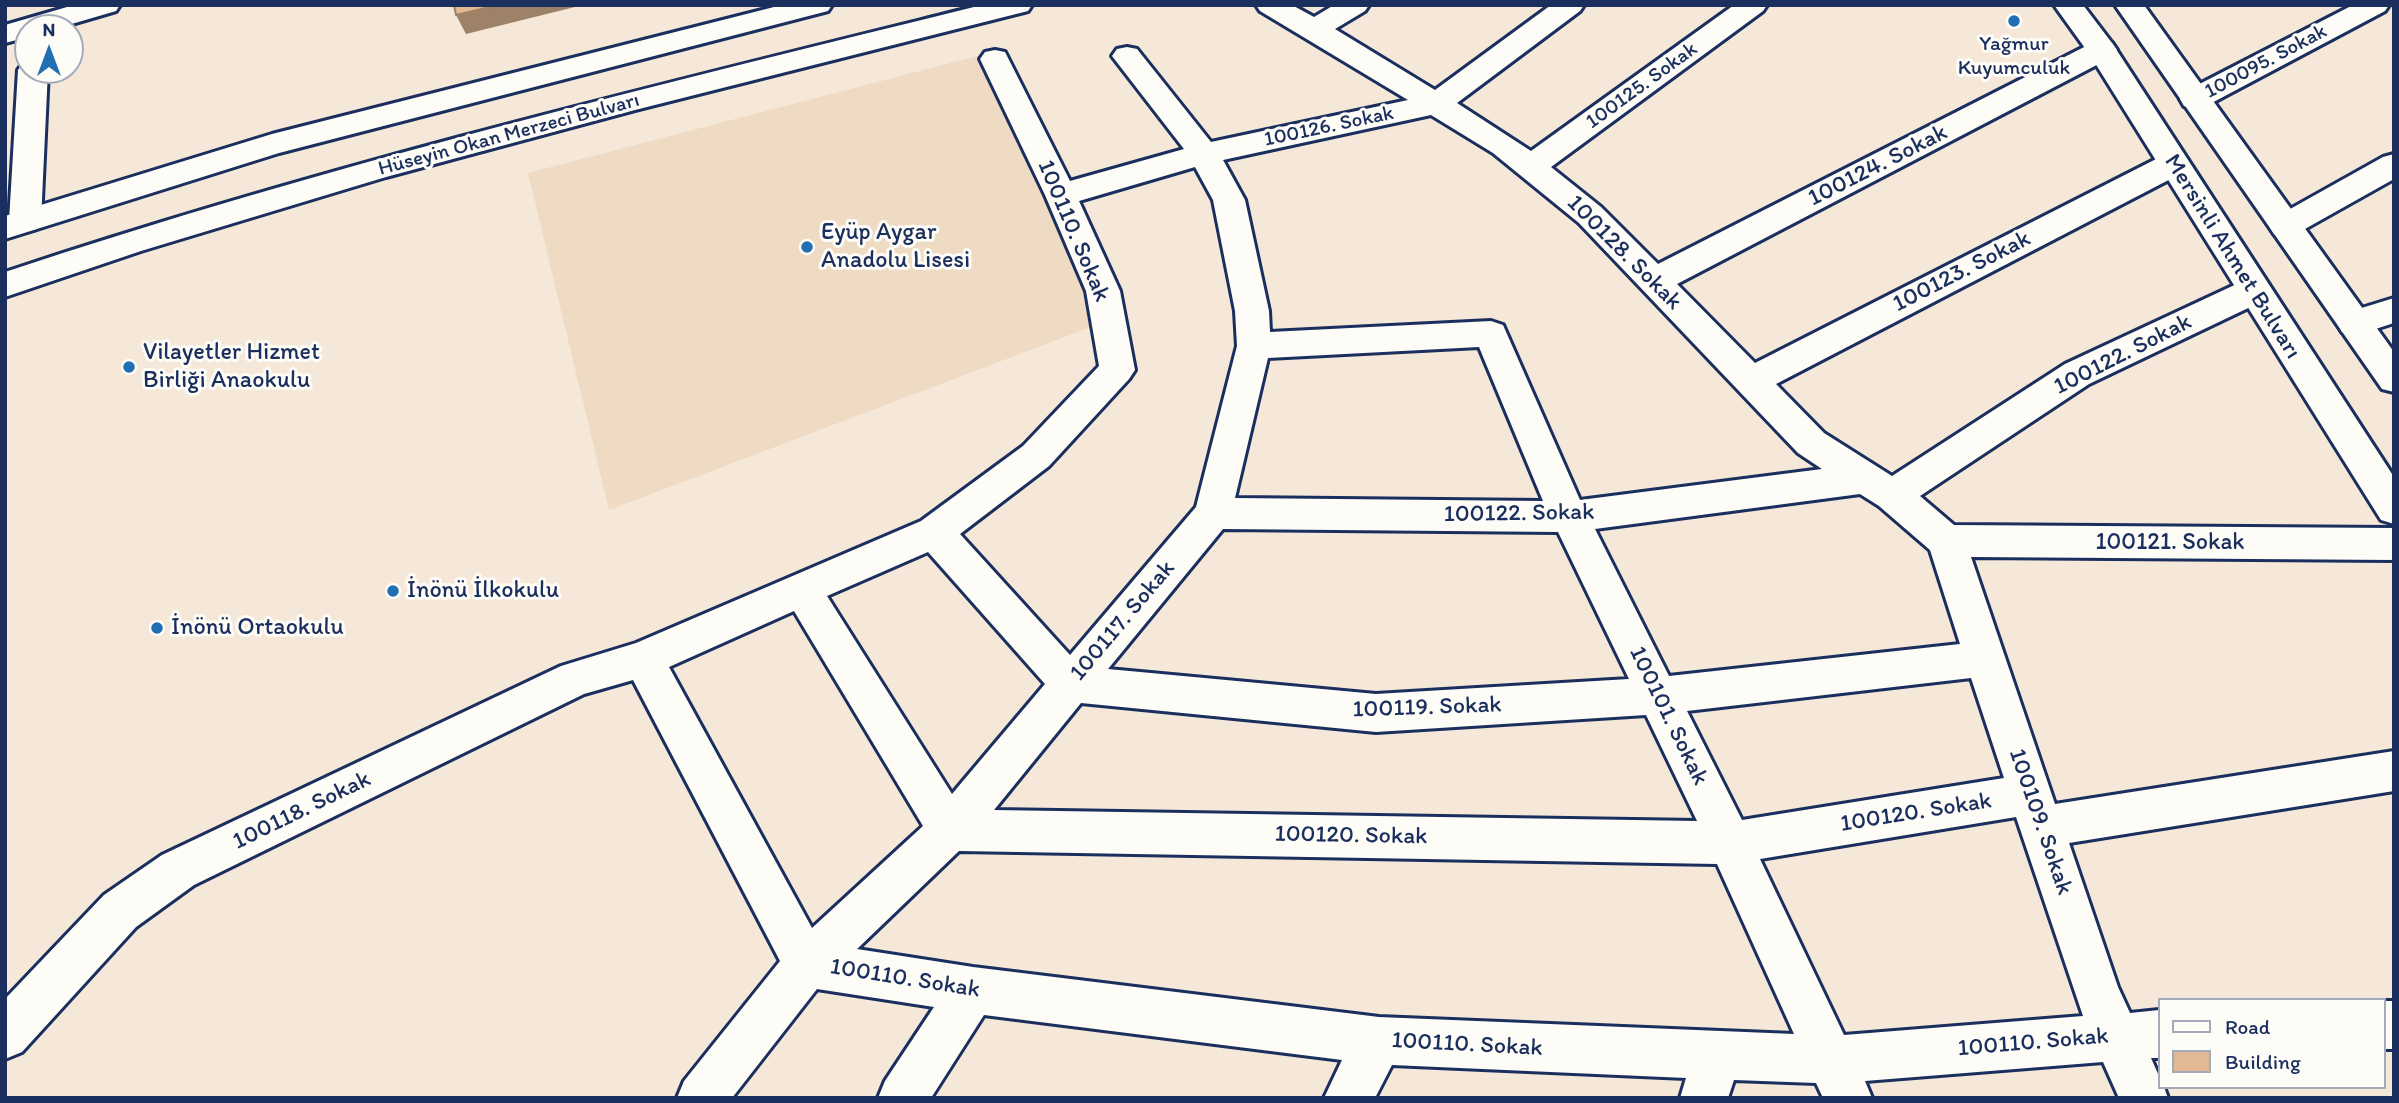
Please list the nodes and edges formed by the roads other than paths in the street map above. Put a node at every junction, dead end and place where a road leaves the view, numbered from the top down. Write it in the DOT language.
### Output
graph roads {
  1 [pos="106,5"];
  2 [pos="818,5"];
  3 [pos="1018,5"];
  4 [pos="1269,5"];
  5 [pos="1355,5"];
  6 [pos="1570,5"];
  7 [pos="1753,5"];
  8 [pos="2068,5"];
  9 [pos="2129,5"];
  10 [pos="2375,5"];
  11 [pos="62,14"];
  12 [pos="1314,29"];
  13 [pos="2102,50"];
  14 [pos="1127,55"];
  15 [pos="995,60"];
  16 [pos="31,84"];
  17 [pos="2195,99"];
  18 [pos="1436,104"];
  19 [pos="1204,154"];
  20 [pos="2173,164"];
  21 [pos="2394,165"];
  22 [pos="1530,167"];
  23 [pos="1060,195"];
  24 [pos="15,225"];
  25 [pos="2285,226"];
  26 [pos="1654,281"];
  27 [pos="5,285"];
  28 [pos="2253,291"];
  29 [pos="2394,310"];
  30 [pos="2354,323"];
  31 [pos="1254,346"];
  32 [pos="2394,379"];
  33 [pos="1751,381"];
  34 [pos="1878,486"];
  35 [pos="2394,509"];
  36 [pos="1213,513"];
  37 [pos="1571,517"];
  38 [pos="934,532"];
  39 [pos="1946,541"];
  40 [pos="2394,544"];
  41 [pos="802,590"];
  42 [pos="643,659"];
  43 [pos="1985,659"];
  44 [pos="1071,684"];
  45 [pos="1658,696"];
  46 [pos="2394,771"];
  47 [pos="2036,811"];
  48 [pos="950,830"];
  49 [pos="1730,843"];
  50 [pos="807,964"];
  51 [pos="973,990"];
  52 [pos="6,1028"];
  53 [pos="2138,1035"];
  54 [pos="1379,1041"];
  55 [pos="1711,1077"];
  56 [pos="1839,1079"];
  57 [pos="701,1098"];
  58 [pos="902,1098"];
  59 [pos="1348,1098"];
  60 [pos="2144,1098"];
  1 -- 11 [label="street"];
  2 -- 24 [label="street, Hüseyin Okan Merzeci Bulvarı"];
  3 -- 27 [label="street, Hüseyin Okan Merzeci Bulvarı"];
  4 -- 12 [label="street, 100128. Sokak"];
  5 -- 12 [label="street"];
  6 -- 18 [label="street, 100126. Sokak"];
  7 -- 22 [label="street, 100125. Sokak"];
  8 -- 13 [label="street, Mersinli Ahmet Bulvarı"];
  9 -- 17 [label="street"];
  10 -- 17 [label="street, 100095. Sokak"];
  12 -- 18 [label="street, 100128. Sokak"];
  13 -- 20 [label="street, Mersinli Ahmet Bulvarı"];
  13 -- 26 [label="street, 100124. Sokak"];
  14 -- 19 [label="street, 100117. Sokak"];
  15 -- 23 [label="street, 100110. Sokak"];
  16 -- 24 [label="street"];
  17 -- 25 [label="street"];
  18 -- 19 [label="street, 100126. Sokak"];
  18 -- 22 [label="street, 100128. Sokak"];
  19 -- 23 [label="street, 100126. Sokak"];
  19 -- 31 [label="street, 100117. Sokak"];
  20 -- 28 [label="street, Mersinli Ahmet Bulvarı"];
  20 -- 33 [label="street, 100123. Sokak"];
  21 -- 25 [label="street"];
  22 -- 26 [label="street, 100128. Sokak"];
  23 -- 38 [label="street, 100110. Sokak"];
  25 -- 30 [label="street"];
  26 -- 33 [label="street, 100128. Sokak"];
  28 -- 34 [label="street, 100122. Sokak"];
  28 -- 35 [label="street, Mersinli Ahmet Bulvarı"];
  29 -- 30 [label="street"];
  30 -- 32 [label="street"];
  31 -- 36 [label="street, 100117. Sokak"];
  31 -- 37 [label="street, 100101. Sokak"];
  33 -- 34 [label="street, 100128. Sokak"];
  34 -- 37 [label="street, 100122. Sokak"];
  34 -- 39 [label="street, 100128. Sokak"];
  36 -- 37 [label="street, 100122. Sokak"];
  36 -- 44 [label="street, 100117. Sokak"];
  37 -- 45 [label="street, 100101. Sokak"];
  38 -- 41 [label="street, 100110. Sokak"];
  38 -- 44 [label="street"];
  39 -- 40 [label="street, 100121. Sokak"];
  39 -- 43 [label="street, 100109. Sokak"];
  41 -- 42 [label="street, 100110. Sokak"];
  41 -- 48 [label="street"];
  42 -- 50 [label="street, 100110. Sokak"];
  42 -- 52 [label="street, 100118. Sokak"];
  43 -- 45 [label="street, 100119. Sokak"];
  43 -- 47 [label="street, 100109. Sokak"];
  44 -- 45 [label="street, 100119. Sokak"];
  44 -- 48 [label="street, 100117. Sokak"];
  45 -- 49 [label="street, 100101. Sokak"];
  46 -- 47 [label="street, 100120. Sokak"];
  47 -- 49 [label="street, 100120. Sokak"];
  47 -- 53 [label="street, 100109. Sokak"];
  48 -- 49 [label="street, 100120. Sokak"];
  48 -- 50 [label="street, 100117. Sokak"];
  49 -- 56 [label="street, 100101. Sokak"];
  50 -- 51 [label="street, 100110. Sokak"];
  50 -- 57 [label="street, 100117. Sokak"];
  51 -- 54 [label="street, 100110. Sokak"];
  51 -- 58 [label="street"];
  53 -- 56 [label="street, 100110. Sokak"];
  53 -- 60 [label="street, 100109. Sokak"];
  54 -- 55 [label="street, 100110. Sokak"];
  54 -- 59 [label="street"];
  55 -- 56 [label="street, 100110. Sokak"];
}
